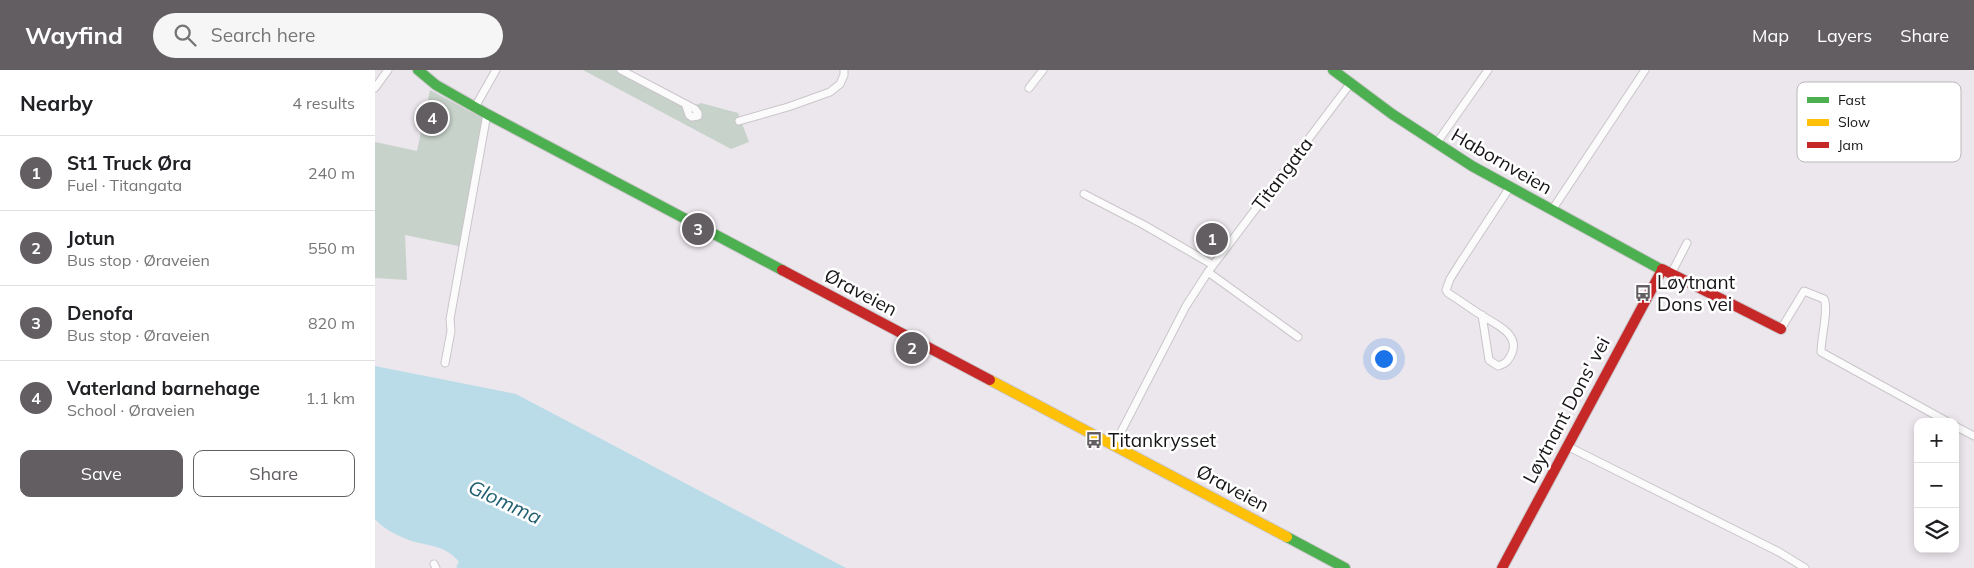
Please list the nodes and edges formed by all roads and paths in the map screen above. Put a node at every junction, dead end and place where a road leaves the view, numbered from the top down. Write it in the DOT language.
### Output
graph roads {
  1 [pos="388,70"];
  2 [pos="419,70"];
  3 [pos="497,70"];
  4 [pos="621,70"];
  5 [pos="844,70"];
  6 [pos="1043,70"];
  7 [pos="1333,70"];
  8 [pos="1488,70"];
  9 [pos="1645,70"];
  10 [pos="1350,84"];
  11 [pos="375,88"];
  12 [pos="1029,88"];
  13 [pos="686,106"];
  14 [pos="475,107"];
  15 [pos="487,114"];
  16 [pos="739,121"];
  17 [pos="1436,144"];
  18 [pos="1510,187"];
  19 [pos="1084,194"];
  20 [pos="1552,210"];
  21 [pos="1687,243"];
  22 [pos="1213,265"];
  23 [pos="1666,271"];
  24 [pos="1208,272"];
  25 [pos="1482,316"];
  26 [pos="1781,329"];
  27 [pos="1298,337"];
  28 [pos="445,363"];
  29 [pos="1941,418"];
  30 [pos="1959,428"];
  31 [pos="1974,436"];
  32 [pos="1116,446"];
  33 [pos="1567,446"];
  34 [pos="1345,568"];
  35 [pos="1502,568"];
  36 [pos="1805,568"];
  1 -- 11 [label="street"];
  2 -- 14 [label="main road, Øraveien"];
  3 -- 14 [label="street"];
  4 -- 13 [label="street"];
  5 -- 16 [label="street"];
  6 -- 12 [label="street"];
  7 -- 10 [label="main road, Habornveien"];
  8 -- 17 [label="street"];
  9 -- 20 [label="street"];
  10 -- 17 [label="main road, Habornveien"];
  10 -- 22 [label="street, Titangata"];
  14 -- 15 [label="main road, Øraveien"];
  15 -- 28 [label="street"];
  15 -- 32 [label="main road, Øraveien"];
  17 -- 18 [label="main road, Habornveien"];
  18 -- 20 [label="main road, Habornveien"];
  18 -- 25 [label="street"];
  19 -- 22 [label="street"];
  20 -- 23 [label="main road, Habornveien"];
  21 -- 23 [label="street"];
  22 -- 24 [label="street, Titangata"];
  23 -- 26 [label="main road, Habornveien"];
  23 -- 33 [label="main road, Løytnant Dons' vei"];
  24 -- 27 [label="street"];
  24 -- 32 [label="street, Titangata"];
  25 -- 25 [label="street"];
  26 -- 29 [label="street"];
  30 -- 31 [label="street"];
  32 -- 34 [label="main road, Øraveien"];
  33 -- 35 [label="main road, Løytnant Dons' vei"];
  33 -- 36 [label="street"];
}
